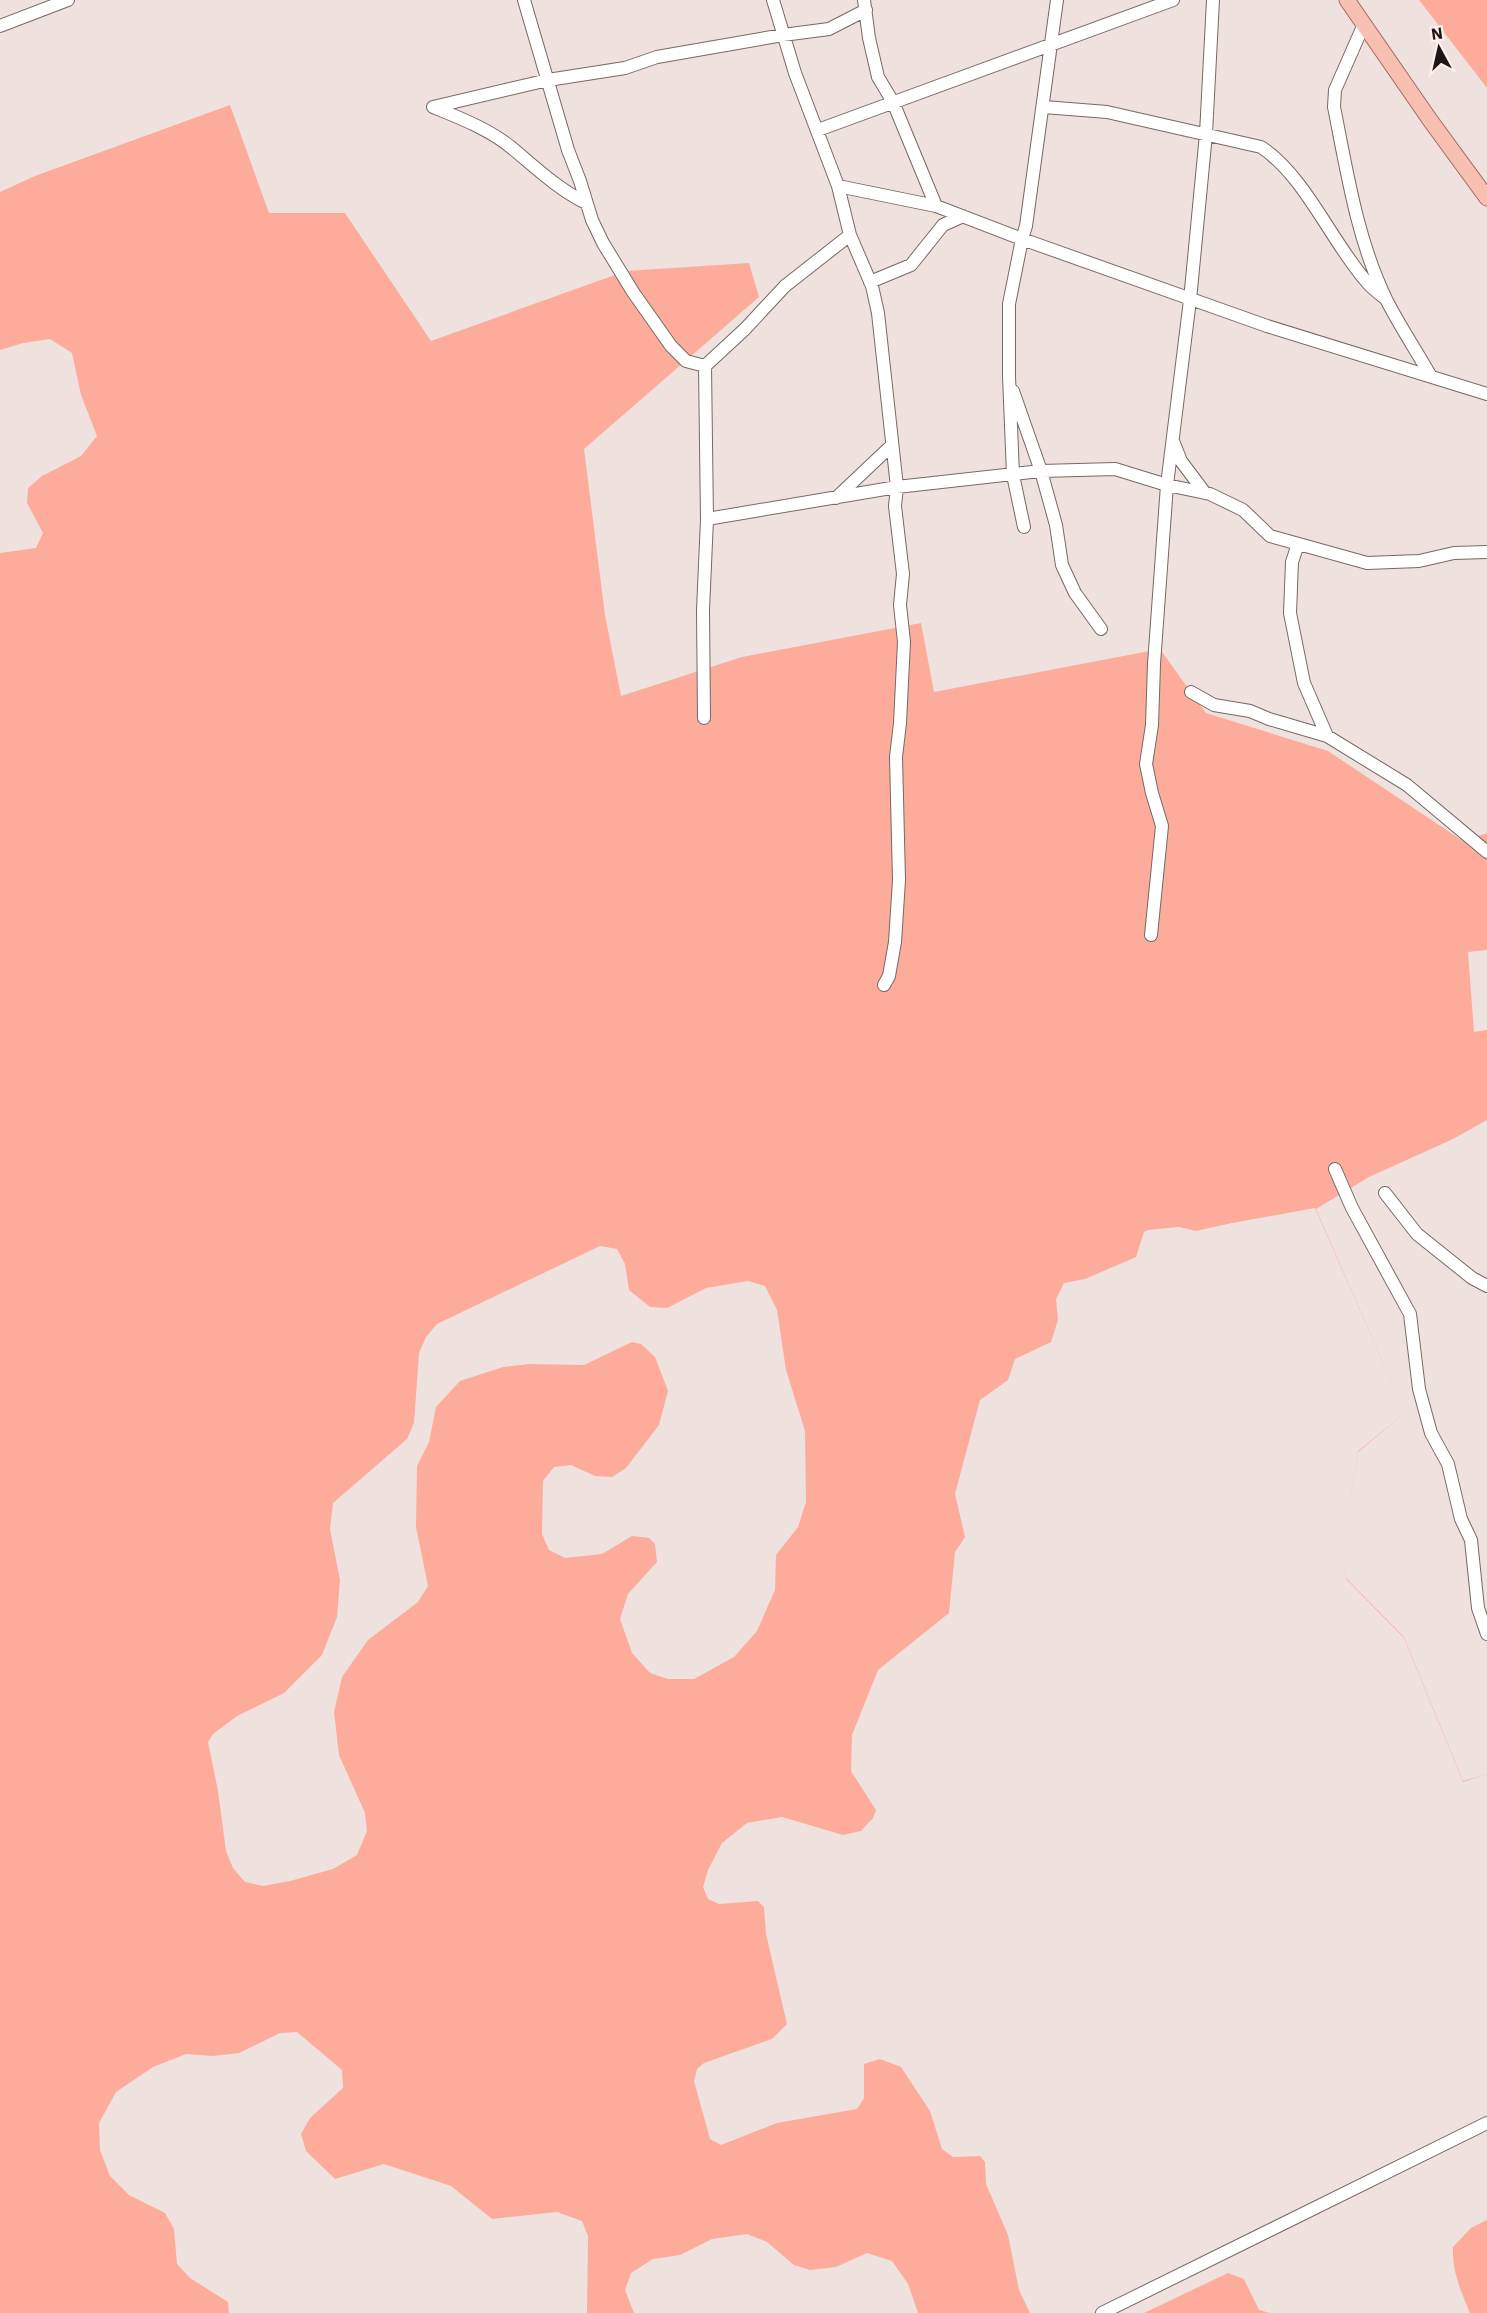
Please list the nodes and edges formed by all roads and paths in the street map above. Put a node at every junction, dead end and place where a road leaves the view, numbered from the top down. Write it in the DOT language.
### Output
graph roads {
  1 [pos="68,0"];
  2 [pos="524,0"];
  3 [pos="773,0"];
  4 [pos="1057,0"];
  5 [pos="1173,0"];
  6 [pos="1213,0"];
  7 [pos="1347,0"];
  8 [pos="865,5"];
  9 [pos="1364,24"];
  10 [pos="0,26"];
  11 [pos="783,35"];
  12 [pos="1052,45"];
  13 [pos="548,80"];
  14 [pos="893,102"];
  15 [pos="1044,107"];
  16 [pos="818,130"];
  17 [pos="1206,134"];
  18 [pos="838,186"];
  19 [pos="1487,198"];
  20 [pos="586,203"];
  21 [pos="936,206"];
  22 [pos="963,216"];
  23 [pos="850,236"];
  24 [pos="1022,239"];
  25 [pos="870,282"];
  26 [pos="1386,299"];
  27 [pos="1190,300"];
  28 [pos="705,366"];
  29 [pos="1430,375"];
  30 [pos="1009,376"];
  31 [pos="1487,394"];
  32 [pos="1173,439"];
  33 [pos="892,445"];
  34 [pos="1041,471"];
  35 [pos="1013,475"];
  36 [pos="1167,485"];
  37 [pos="897,487"];
  38 [pos="1205,493"];
  39 [pos="836,498"];
  40 [pos="707,519"];
  41 [pos="1024,527"];
  42 [pos="1298,544"];
  43 [pos="1487,552"];
  44 [pos="1101,629"];
  45 [pos="1191,692"];
  46 [pos="704,718"];
  47 [pos="1327,736"];
  48 [pos="1485,849"];
  49 [pos="1151,935"];
  50 [pos="884,985"];
  51 [pos="1335,1169"];
  52 [pos="1385,1193"];
  53 [pos="1487,1286"];
  54 [pos="1487,1634"];
  55 [pos="1487,2123"];
  56 [pos="1102,2313"];
  1 -- 10 [label="street"];
  2 -- 13 [label="street"];
  3 -- 11 [label="street"];
  4 -- 12 [label="street"];
  5 -- 12 [label="street"];
  6 -- 17 [label="street"];
  7 -- 9 [label="main road"];
  8 -- 11 [label="street"];
  8 -- 14 [label="street"];
  9 -- 19 [label="main road"];
  9 -- 26 [label="street"];
  11 -- 13 [label="street"];
  11 -- 16 [label="street"];
  12 -- 14 [label="street"];
  12 -- 15 [label="street"];
  13 -- 20 [label="street"];
  13 -- 20 [label="street"];
  14 -- 16 [label="street"];
  14 -- 21 [label="street"];
  15 -- 17 [label="street"];
  15 -- 24 [label="street"];
  16 -- 18 [label="street"];
  17 -- 26 [label="street"];
  17 -- 27 [label="street"];
  18 -- 21 [label="street"];
  18 -- 23 [label="street"];
  20 -- 28 [label="street"];
  21 -- 22 [label="street"];
  22 -- 24 [label="street"];
  22 -- 25 [label="street"];
  23 -- 25 [label="street"];
  23 -- 28 [label="street"];
  24 -- 27 [label="street"];
  24 -- 30 [label="street"];
  25 -- 33 [label="street"];
  26 -- 29 [label="street"];
  27 -- 29 [label="street"];
  27 -- 32 [label="street"];
  28 -- 40 [label="street"];
  29 -- 31 [label="street"];
  30 -- 34 [label="street"];
  30 -- 35 [label="street"];
  32 -- 36 [label="street"];
  32 -- 38 [label="street"];
  33 -- 37 [label="street"];
  33 -- 39 [label="street"];
  34 -- 35 [label="street"];
  34 -- 36 [label="street"];
  34 -- 44 [label="street"];
  35 -- 37 [label="street"];
  35 -- 41 [label="street"];
  36 -- 38 [label="street"];
  36 -- 49 [label="street"];
  37 -- 39 [label="street"];
  37 -- 50 [label="street"];
  38 -- 42 [label="street"];
  39 -- 40 [label="street"];
  40 -- 46 [label="street"];
  42 -- 43 [label="street"];
  42 -- 47 [label="street"];
  45 -- 47 [label="street"];
  47 -- 48 [label="street"];
  51 -- 54 [label="street"];
  52 -- 53 [label="street"];
  55 -- 56 [label="street"];
}
